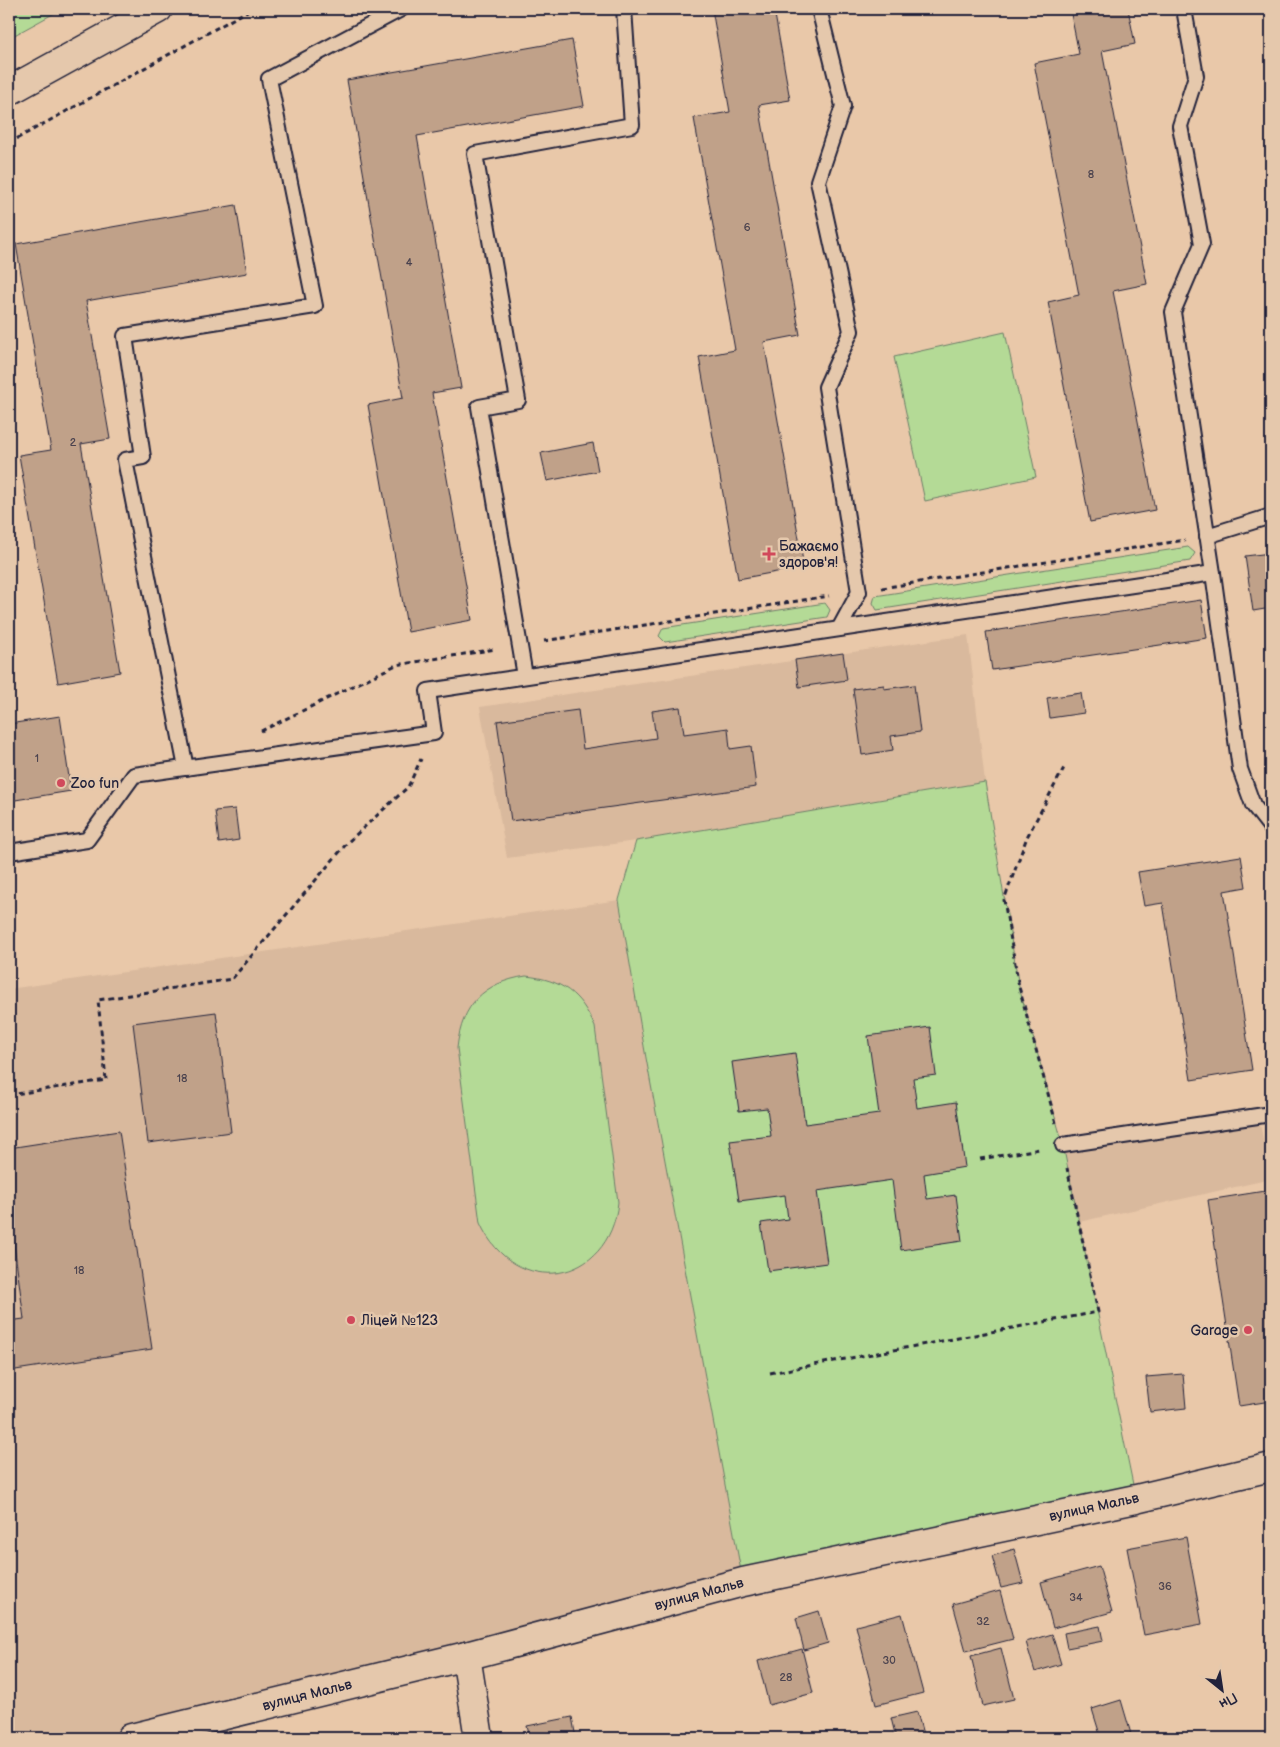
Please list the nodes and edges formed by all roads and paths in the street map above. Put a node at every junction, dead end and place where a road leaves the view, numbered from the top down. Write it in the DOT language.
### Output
graph roads {
  1 [pos="158,9"];
  2 [pos="251,9"];
  3 [pos="401,9"];
  4 [pos="624,9"];
  5 [pos="820,9"];
  6 [pos="1184,9"];
  7 [pos="9,91"];
  8 [pos="9,142"];
  9 [pos="1271,516"];
  10 [pos="1207,536"];
  11 [pos="1213,573"];
  12 [pos="839,629"];
  13 [pos="525,676"];
  14 [pos="425,752"];
  15 [pos="1065,766"];
  16 [pos="186,768"];
  17 [pos="1271,828"];
  18 [pos="9,852"];
  19 [pos="9,1095"];
  20 [pos="1271,1114"];
  21 [pos="1063,1146"];
  22 [pos="980,1159"];
  23 [pos="770,1374"];
  24 [pos="1271,1467"];
  25 [pos="466,1656"];
  26 [pos="131,1738"];
  27 [pos="479,1738"];
  1 -- 7 [label="street"];
  2 -- 8 [label="path"];
  3 -- 16 [label="lane"];
  4 -- 13 [label="lane"];
  5 -- 12 [label="lane"];
  6 -- 10 [label="lane"];
  9 -- 10 [label="lane"];
  10 -- 11 [label="lane"];
  11 -- 12 [label="lane"];
  11 -- 17 [label="lane"];
  12 -- 13 [label="lane"];
  13 -- 16 [label="lane"];
  14 -- 19 [label="path"];
  15 -- 21 [label="path"];
  16 -- 18 [label="lane"];
  20 -- 21 [label="lane"];
  21 -- 22 [label="path"];
  21 -- 23 [label="path"];
  24 -- 25 [label="street, вулиця Мальв"];
  25 -- 26 [label="street, вулиця Мальв"];
  25 -- 27 [label="street"];
}
